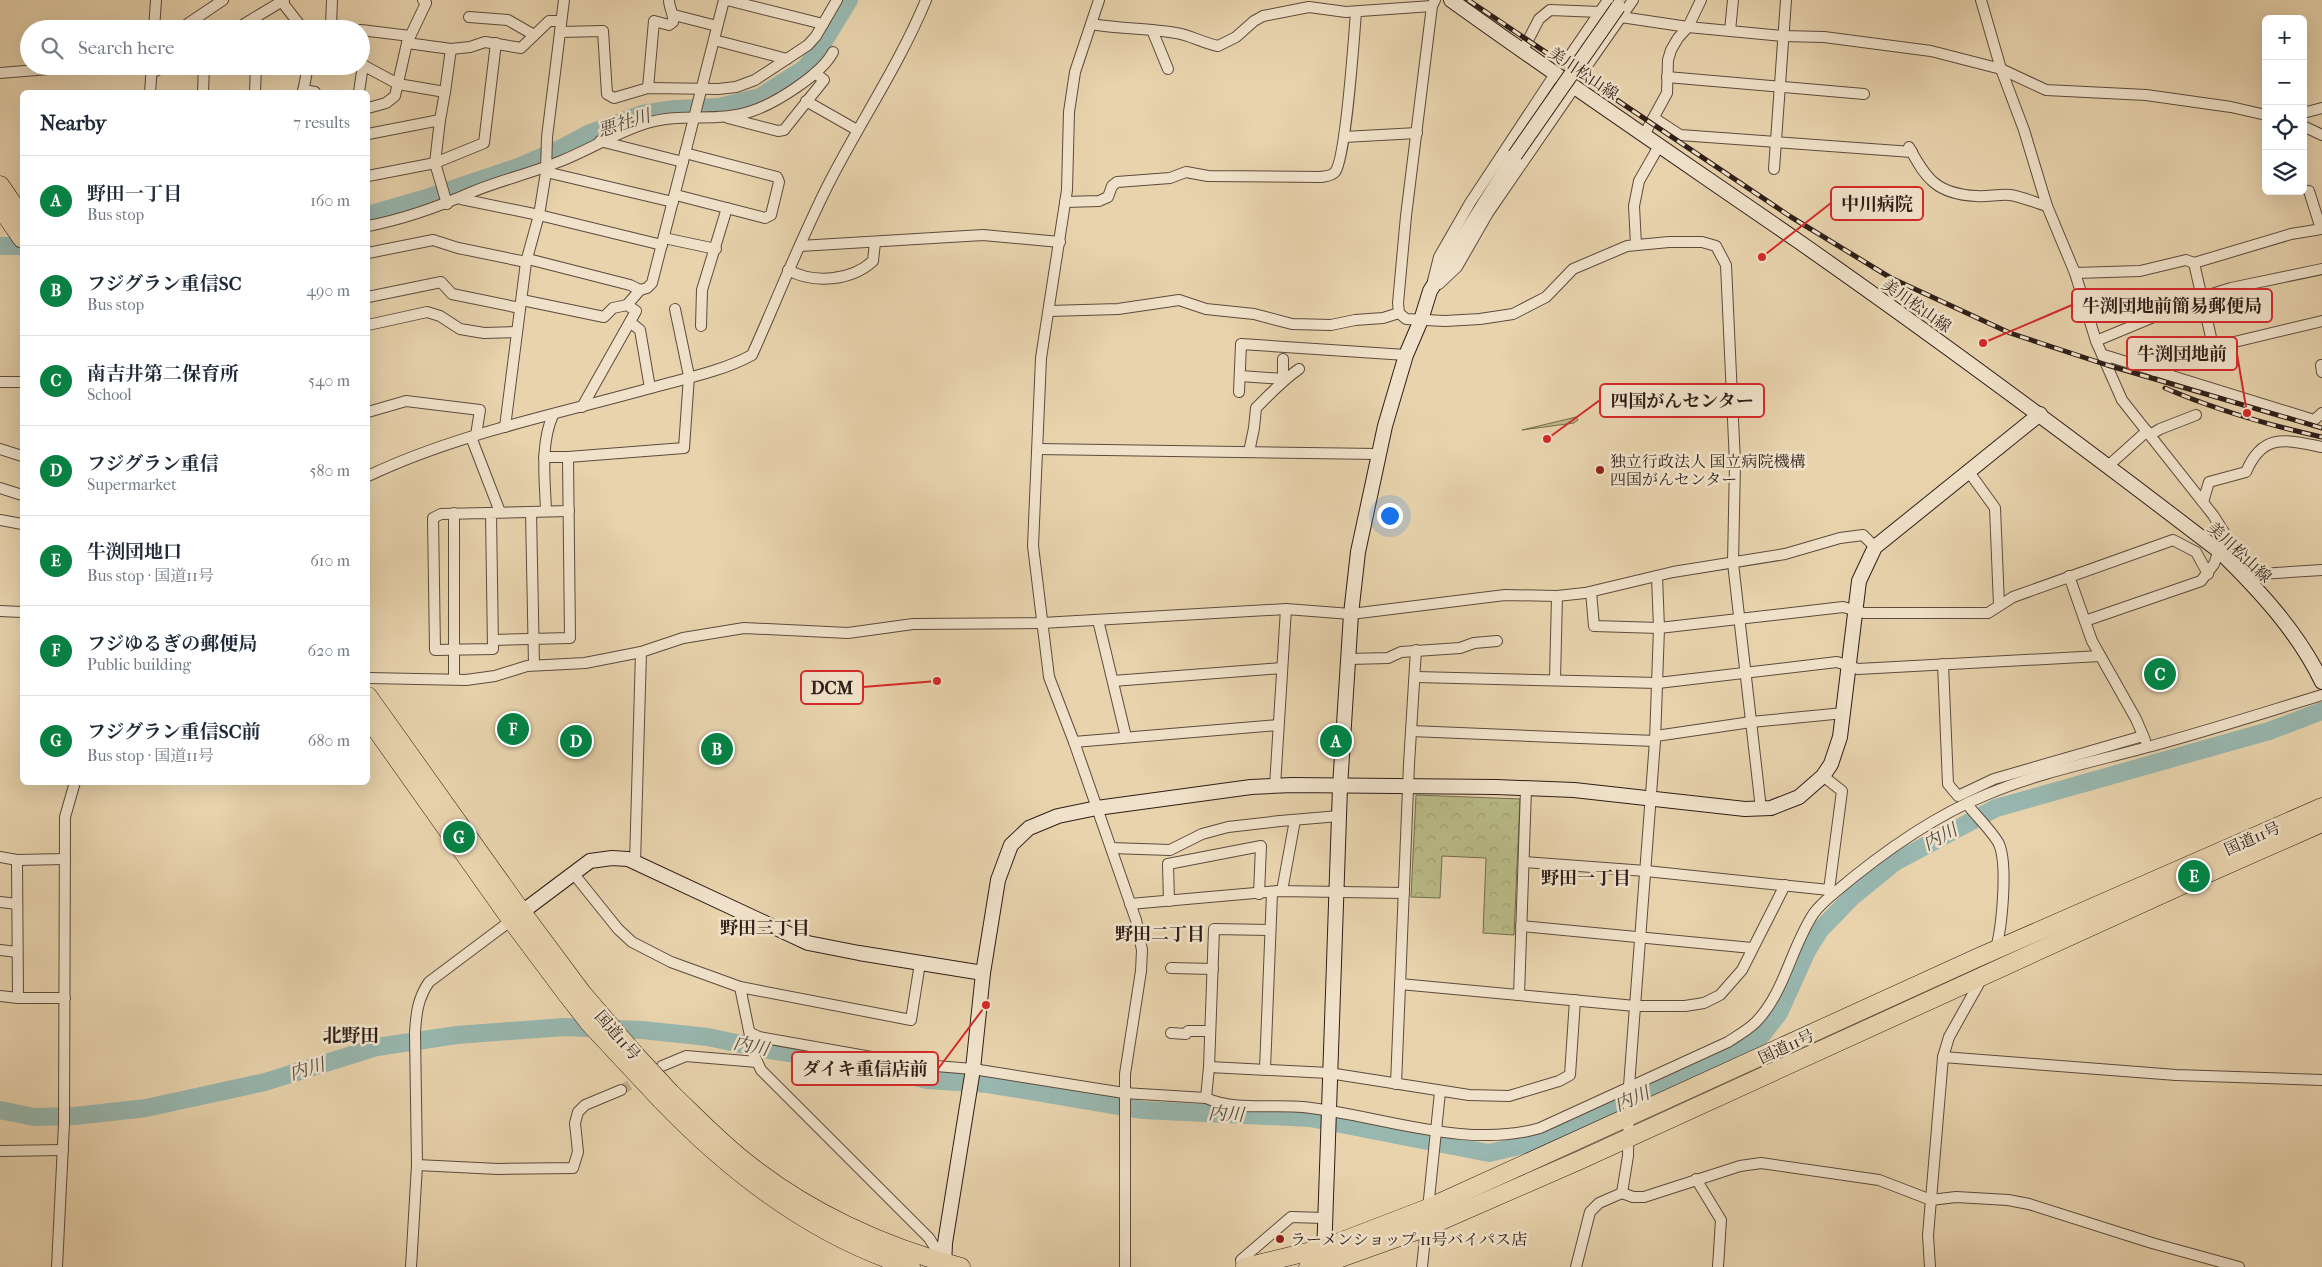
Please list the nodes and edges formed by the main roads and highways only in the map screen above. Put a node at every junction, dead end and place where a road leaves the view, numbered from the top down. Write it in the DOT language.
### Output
graph roads {
  1 [pos="0,185"];
  2 [pos="0,207"];
  3 [pos="20,228"];
  4 [pos="20,229"];
  5 [pos="370,699"];
  6 [pos="370,721"];
  7 [pos="2322,808"];
  8 [pos="2322,823"];
  9 [pos="516,916"];
  10 [pos="666,1096"];
  11 [pos="1320,1261"];
  12 [pos="944,1265"];
  13 [pos="911,1267"];
  14 [pos="962,1267"];
  15 [pos="1243,1267"];
  1 -- 3 [label="highway"];
  2 -- 4 [label="highway"];
  5 -- 9 [label="highway, 国道11号"];
  6 -- 9 [label="highway, 国道11号"];
  7 -- 11 [label="highway, 国道11号"];
  8 -- 11 [label="highway, 国道11号"];
  9 -- 10 [label="highway, 国道11号, bridge"];
  10 -- 12 [label="highway, 国道11号"];
  10 -- 13 [label="highway, 国道11号"];
  11 -- 15 [label="highway, 国道11号"];
  12 -- 14 [label="highway, 国道11号"];
}
